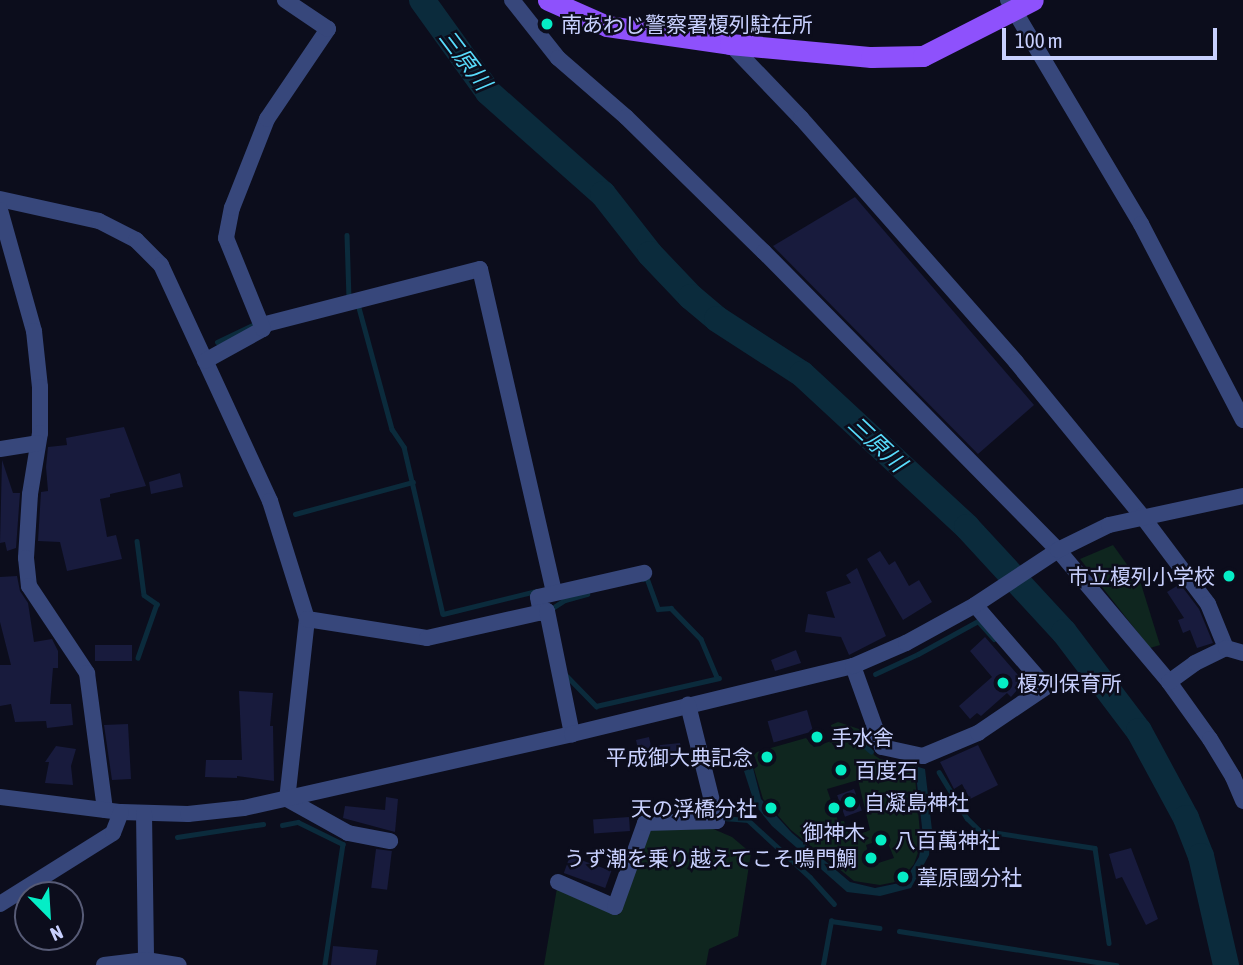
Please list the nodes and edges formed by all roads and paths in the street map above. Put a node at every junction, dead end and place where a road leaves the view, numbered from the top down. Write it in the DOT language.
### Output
graph roads {
  1 [pos="285,0"];
  2 [pos="512,0"];
  3 [pos="548,0"];
  4 [pos="1033,0"];
  5 [pos="1011,5"];
  6 [pos="730,44"];
  7 [pos="0,199"];
  8 [pos="0,210"];
  9 [pos="262,325"];
  10 [pos="205,361"];
  11 [pos="1243,420"];
  12 [pos="38,443"];
  13 [pos="0,449"];
  14 [pos="1243,496"];
  15 [pos="1142,516"];
  16 [pos="1058,550"];
  17 [pos="644,573"];
  18 [pos="554,593"];
  19 [pos="979,602"];
  20 [pos="541,613"];
  21 [pos="307,619"];
  22 [pos="1226,648"];
  23 [pos="1243,653"];
  24 [pos="853,666"];
  25 [pos="1168,682"];
  26 [pos="688,705"];
  27 [pos="572,734"];
  28 [pos="0,797"];
  29 [pos="287,799"];
  30 [pos="1243,801"];
  31 [pos="113,811"];
  32 [pos="144,813"];
  33 [pos="390,841"];
  34 [pos="558,882"];
  35 [pos="0,904"];
  36 [pos="146,963"];
  37 [pos="104,965"];
  38 [pos="179,965"];
  1 -- 9 [label="street"];
  2 -- 16 [label="street"];
  3 -- 6 [label="main road"];
  4 -- 5 [label="main road"];
  5 -- 6 [label="main road"];
  5 -- 11 [label="street"];
  6 -- 15 [label="street"];
  7 -- 10 [label="street"];
  8 -- 12 [label="street"];
  9 -- 10 [label="street"];
  9 -- 18 [label="street"];
  10 -- 21 [label="street"];
  12 -- 13 [label="street"];
  12 -- 31 [label="street"];
  14 -- 15 [label="street"];
  15 -- 16 [label="street"];
  15 -- 22 [label="street"];
  16 -- 19 [label="street"];
  16 -- 25 [label="street"];
  17 -- 18 [label="street"];
  18 -- 20 [label="street"];
  19 -- 24 [label="street"];
  19 -- 24 [label="street"];
  20 -- 21 [label="street"];
  20 -- 27 [label="street"];
  21 -- 29 [label="street"];
  22 -- 23 [label="street"];
  22 -- 25 [label="street"];
  24 -- 26 [label="street"];
  25 -- 30 [label="street"];
  26 -- 27 [label="street"];
  26 -- 34 [label="street"];
  27 -- 29 [label="street"];
  28 -- 31 [label="street"];
  29 -- 32 [label="street"];
  29 -- 33 [label="street"];
  31 -- 32 [label="street"];
  31 -- 35 [label="street"];
  32 -- 36 [label="street"];
  36 -- 37 [label="street"];
  36 -- 38 [label="street"];
}
